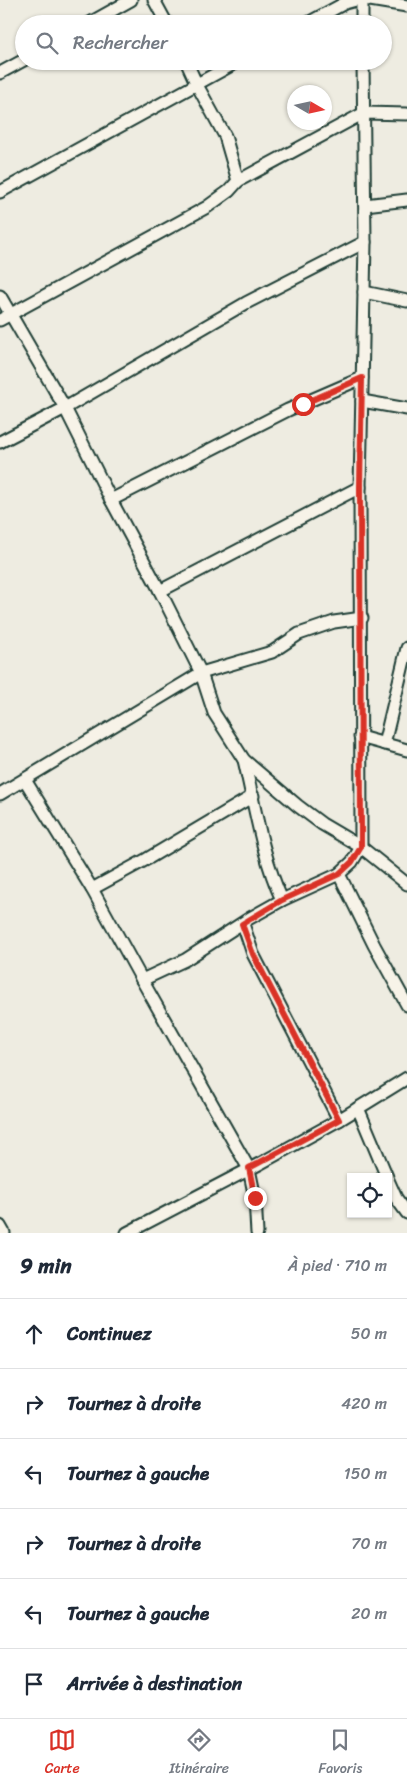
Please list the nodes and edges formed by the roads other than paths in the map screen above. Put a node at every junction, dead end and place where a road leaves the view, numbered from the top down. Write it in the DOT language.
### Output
graph roads {
  1 [pos="131,0"];
  2 [pos="154,0"];
  3 [pos="356,0"];
  4 [pos="362,0"];
  5 [pos="370,0"];
  6 [pos="407,6"];
  7 [pos="104,15"];
  8 [pos="162,15"];
  9 [pos="323,15"];
  10 [pos="362,15"];
  11 [pos="15,65"];
  12 [pos="190,70"];
  13 [pos="223,70"];
  14 [pos="363,70"];
  15 [pos="0,73"];
  16 [pos="196,85"];
  17 [pos="364,113"];
  18 [pos="407,114"];
  19 [pos="238,181"];
  20 [pos="0,192"];
  21 [pos="407,200"];
  22 [pos="364,205"];
  23 [pos="365,242"];
  24 [pos="364,292"];
  25 [pos="0,296"];
  26 [pos="407,301"];
  27 [pos="12,314"];
  28 [pos="0,320"];
  29 [pos="362,378"];
  30 [pos="362,401"];
  31 [pos="65,408"];
  32 [pos="407,409"];
  33 [pos="0,442"];
  34 [pos="360,487"];
  35 [pos="111,500"];
  36 [pos="160,591"];
  37 [pos="362,618"];
  38 [pos="407,648"];
  39 [pos="201,673"];
  40 [pos="360,737"];
  41 [pos="384,744"];
  42 [pos="407,750"];
  43 [pos="244,760"];
  44 [pos="25,780"];
  45 [pos="0,794"];
  46 [pos="252,796"];
  47 [pos="361,847"];
  48 [pos="339,874"];
  49 [pos="407,884"];
  50 [pos="92,889"];
  51 [pos="282,900"];
  52 [pos="242,924"];
  53 [pos="142,980"];
  54 [pos="407,1005"];
  55 [pos="407,1078"];
  56 [pos="358,1108"];
  57 [pos="339,1120"];
  58 [pos="249,1168"];
  59 [pos="386,1173"];
  60 [pos="392,1188"];
  61 [pos="407,1213"];
  62 [pos="0,1226"];
  63 [pos="4,1233"];
  64 [pos="127,1233"];
  65 [pos="257,1233"];
  1 -- 7 [label="street"];
  2 -- 8 [label="street"];
  3 -- 9 [label="street"];
  4 -- 10 [label="street"];
  5 -- 6 [label="street"];
  11 -- 15 [label="street"];
  12 -- 16 [label="street"];
  13 -- 16 [label="street"];
  14 -- 17 [label="street"];
  16 -- 19 [label="street"];
  16 -- 20 [label="street"];
  17 -- 18 [label="street"];
  17 -- 19 [label="street"];
  17 -- 22 [label="street"];
  19 -- 27 [label="street"];
  21 -- 22 [label="street"];
  22 -- 23 [label="street"];
  23 -- 24 [label="street"];
  23 -- 31 [label="street"];
  24 -- 26 [label="street"];
  24 -- 29 [label="street"];
  25 -- 27 [label="street"];
  27 -- 28 [label="street"];
  27 -- 31 [label="street"];
  29 -- 30 [label="street"];
  29 -- 35 [label="street"];
  30 -- 32 [label="street"];
  30 -- 34 [label="street"];
  31 -- 33 [label="street"];
  31 -- 35 [label="street"];
  34 -- 36 [label="street"];
  34 -- 37 [label="street"];
  35 -- 36 [label="street"];
  36 -- 39 [label="street"];
  37 -- 39 [label="street"];
  37 -- 40 [label="street"];
  38 -- 41 [label="street"];
  39 -- 43 [label="street"];
  39 -- 44 [label="street"];
  40 -- 41 [label="street"];
  40 -- 47 [label="street"];
  41 -- 42 [label="street"];
  43 -- 46 [label="street"];
  43 -- 47 [label="street"];
  44 -- 45 [label="street"];
  44 -- 50 [label="street"];
  46 -- 50 [label="street"];
  46 -- 51 [label="street"];
  47 -- 48 [label="street"];
  47 -- 49 [label="street"];
  48 -- 51 [label="street"];
  48 -- 54 [label="street"];
  50 -- 53 [label="street"];
  51 -- 52 [label="street"];
  52 -- 53 [label="street"];
  52 -- 57 [label="street"];
  53 -- 58 [label="street"];
  55 -- 56 [label="street"];
  56 -- 57 [label="street"];
  56 -- 59 [label="street"];
  57 -- 58 [label="street"];
  58 -- 64 [label="street"];
  58 -- 65 [label="street"];
  60 -- 61 [label="street"];
  62 -- 63 [label="street"];
}
